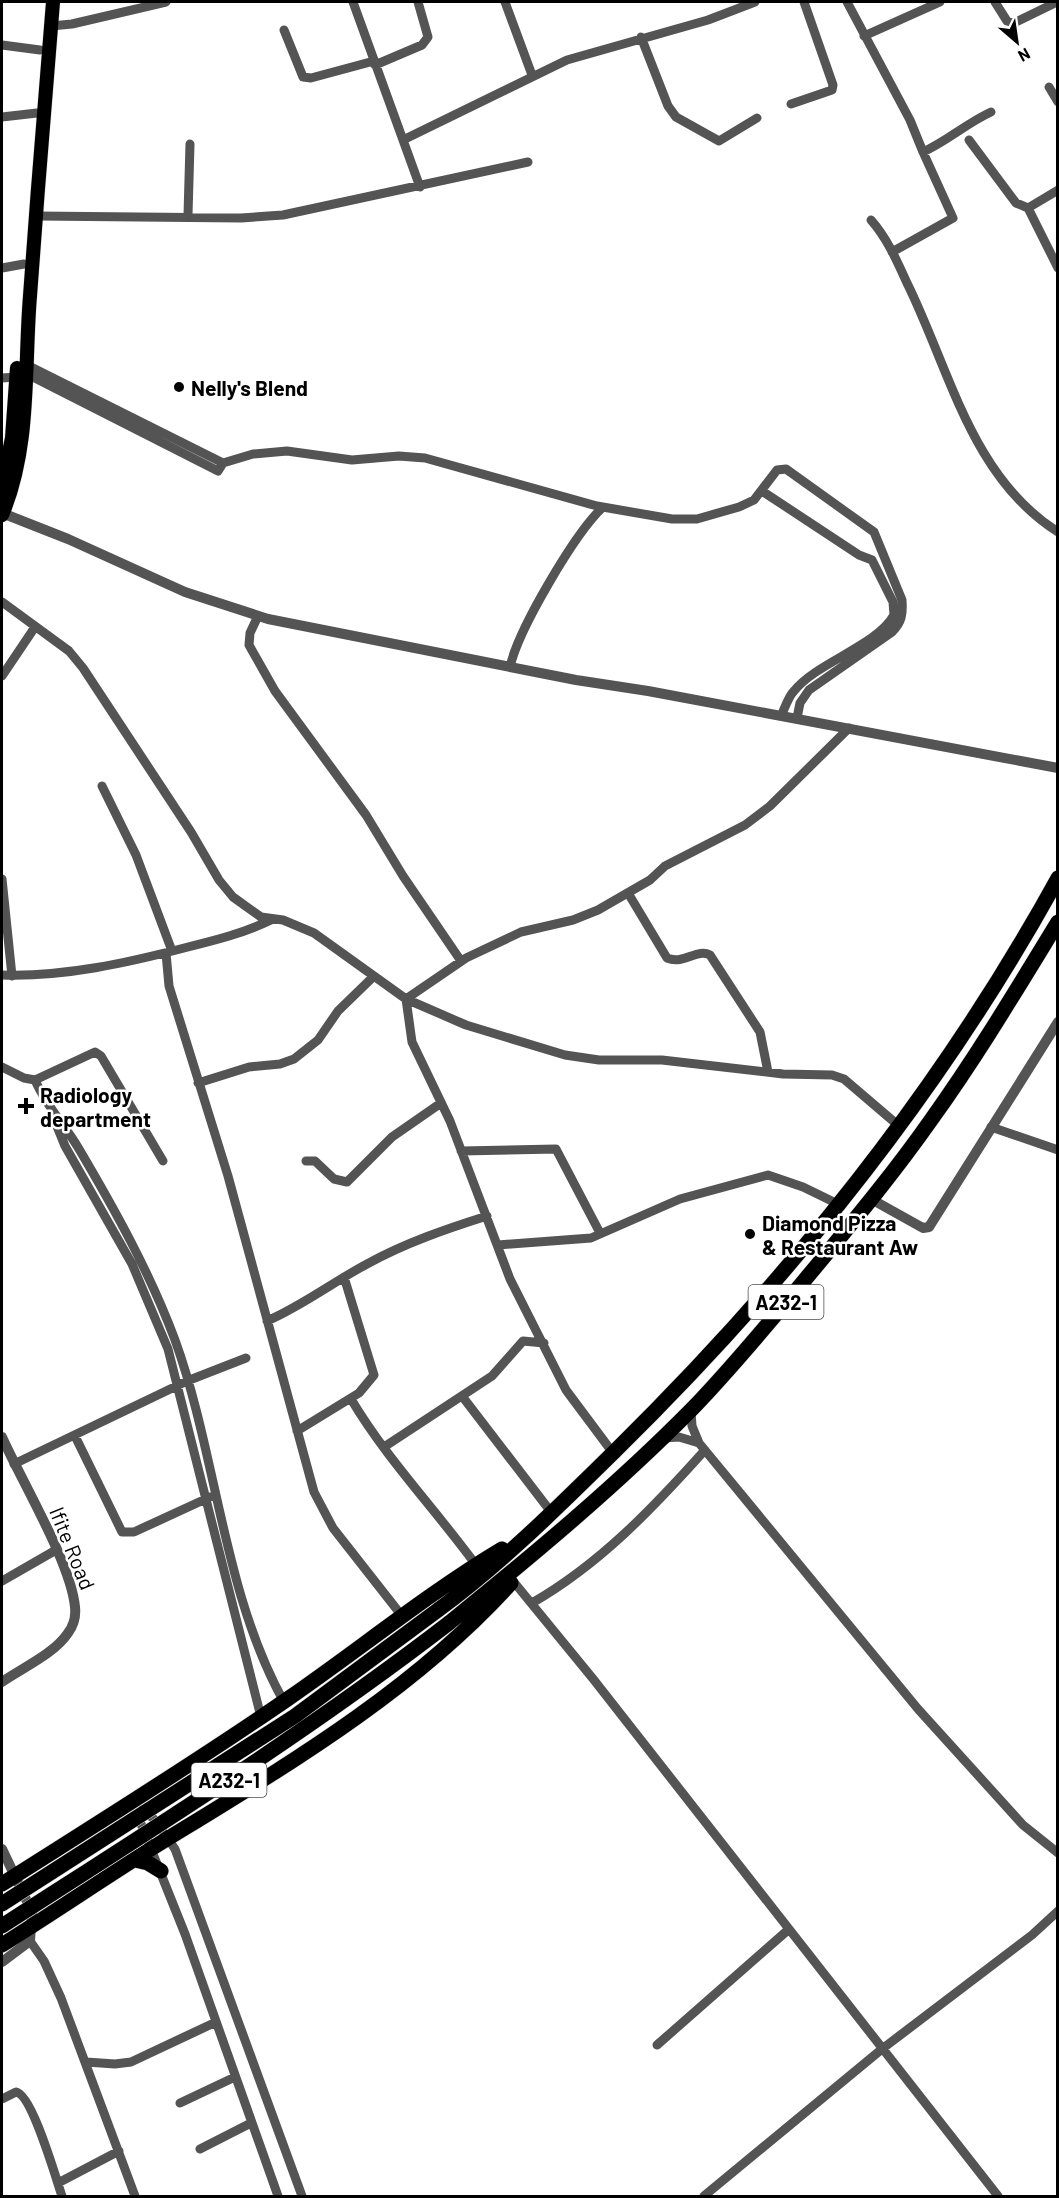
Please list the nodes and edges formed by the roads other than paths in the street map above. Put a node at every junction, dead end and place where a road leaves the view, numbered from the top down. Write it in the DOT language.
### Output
graph roads {
  1 [pos="45,2"];
  2 [pos="53,2"];
  3 [pos="165,2"];
  4 [pos="353,2"];
  5 [pos="418,2"];
  6 [pos="505,2"];
  7 [pos="756,2"];
  8 [pos="804,2"];
  9 [pos="848,2"];
  10 [pos="940,2"];
  11 [pos="995,2"];
  12 [pos="1057,2"];
  13 [pos="738,5"];
  14 [pos="51,26"];
  15 [pos="284,30"];
  16 [pos="864,36"];
  17 [pos="641,38"];
  18 [pos="2,45"];
  19 [pos="40,51"];
  20 [pos="374,63"];
  21 [pos="532,75"];
  22 [pos="1048,87"];
  23 [pos="1058,102"];
  24 [pos="791,104"];
  25 [pos="991,112"];
  26 [pos="37,113"];
  27 [pos="2,117"];
  28 [pos="757,118"];
  29 [pos="405,140"];
  30 [pos="969,140"];
  31 [pos="190,144"];
  32 [pos="923,152"];
  33 [pos="528,162"];
  34 [pos="420,187"];
  35 [pos="1058,190"];
  36 [pos="1028,208"];
  37 [pos="36,216"];
  38 [pos="188,216"];
  39 [pos="871,220"];
  40 [pos="892,252"];
  41 [pos="24,264"];
  42 [pos="2,268"];
  43 [pos="1058,268"];
  44 [pos="22,371"];
  45 [pos="2,378"];
  46 [pos="2,486"];
  47 [pos="762,490"];
  48 [pos="587,504"];
  49 [pos="603,507"];
  50 [pos="2,514"];
  51 [pos="590,520"];
  52 [pos="1058,532"];
  53 [pos="2,603"];
  54 [pos="258,615"];
  55 [pos="36,627"];
  56 [pos="510,668"];
  57 [pos="2,676"];
  58 [pos="781,716"];
  59 [pos="797,718"];
  60 [pos="849,728"];
  61 [pos="1058,768"];
  62 [pos="102,786"];
  63 [pos="1058,878"];
  64 [pos="2,879"];
  65 [pos="628,892"];
  66 [pos="271,920"];
  67 [pos="1058,922"];
  68 [pos="169,952"];
  69 [pos="461,961"];
  70 [pos="2,975"];
  71 [pos="12,976"];
  72 [pos="374,976"];
  73 [pos="406,999"];
  74 [pos="1058,1022"];
  75 [pos="2,1067"];
  76 [pos="768,1072"];
  77 [pos="35,1080"];
  78 [pos="198,1083"];
  79 [pos="441,1103"];
  80 [pos="899,1126"];
  81 [pos="991,1127"];
  82 [pos="1058,1150"];
  83 [pos="461,1151"];
  84 [pos="163,1161"];
  85 [pos="306,1161"];
  86 [pos="871,1199"];
  87 [pos="840,1205"];
  88 [pos="487,1216"];
  89 [pos="600,1233"];
  90 [pos="498,1245"];
  91 [pos="344,1277"];
  92 [pos="267,1321"];
  93 [pos="544,1343"];
  94 [pos="246,1358"];
  95 [pos="183,1383"];
  96 [pos="462,1396"];
  97 [pos="351,1399"];
  98 [pos="691,1410"];
  99 [pos="297,1431"];
  100 [pos="75,1436"];
  101 [pos="2,1437"];
  102 [pos="661,1438"];
  103 [pos="384,1447"];
  104 [pos="702,1447"];
  105 [pos="613,1453"];
  106 [pos="14,1464"];
  107 [pos="211,1497"];
  108 [pos="551,1512"];
  109 [pos="528,1534"];
  110 [pos="56,1550"];
  111 [pos="540,1550"];
  112 [pos="476,1565"];
  113 [pos="2,1581"];
  114 [pos="513,1581"];
  115 [pos="532,1603"];
  116 [pos="402,1616"];
  117 [pos="261,1650"];
  118 [pos="245,1655"];
  119 [pos="271,1677"];
  120 [pos="2,1682"];
  121 [pos="252,1683"];
  122 [pos="284,1702"];
  123 [pos="261,1717"];
  124 [pos="131,1800"];
  125 [pos="169,1838"];
  126 [pos="153,1848"];
  127 [pos="2,1849"];
  128 [pos="1058,1853"];
  129 [pos="135,1860"];
  130 [pos="161,1871"];
  131 [pos="6,1873"];
  132 [pos="2,1904"];
  133 [pos="1058,1911"];
  134 [pos="2,1926"];
  135 [pos="32,1926"];
  136 [pos="788,1930"];
  137 [pos="2,1946"];
  138 [pos="2,1962"];
  139 [pos="216,2022"];
  140 [pos="657,2045"];
  141 [pos="882,2049"];
  142 [pos="86,2062"];
  143 [pos="235,2077"];
  144 [pos="2,2099"];
  145 [pos="180,2103"];
  146 [pos="252,2123"];
  147 [pos="200,2149"];
  148 [pos="119,2151"];
  149 [pos="58,2183"];
  150 [pos="62,2196"];
  151 [pos="135,2196"];
  152 [pos="278,2196"];
  153 [pos="302,2196"];
  154 [pos="704,2196"];
  155 [pos="998,2196"];
  1 -- 19 [label="main road"];
  2 -- 14 [label="main road"];
  3 -- 14 [label="street"];
  4 -- 20 [label="street"];
  5 -- 20 [label="street"];
  6 -- 21 [label="street"];
  7 -- 13 [label="street"];
  8 -- 24 [label="street"];
  9 -- 16 [label="street"];
  10 -- 16 [label="street"];
  11 -- 12 [label="street"];
  13 -- 17 [label="street"];
  14 -- 37 [label="main road"];
  15 -- 20 [label="street"];
  16 -- 32 [label="street"];
  17 -- 21 [label="street"];
  17 -- 28 [label="street"];
  18 -- 19 [label="street"];
  19 -- 26 [label="main road"];
  20 -- 29 [label="street"];
  21 -- 29 [label="street"];
  22 -- 23 [label="street"];
  25 -- 32 [label="street"];
  26 -- 27 [label="street"];
  26 -- 41 [label="main road"];
  29 -- 34 [label="street"];
  30 -- 36 [label="street"];
  31 -- 38 [label="street"];
  32 -- 40 [label="street"];
  33 -- 34 [label="street"];
  34 -- 38 [label="street"];
  35 -- 36 [label="street"];
  36 -- 43 [label="street"];
  37 -- 38 [label="street"];
  37 -- 44 [label="main road"];
  39 -- 40 [label="street"];
  40 -- 52 [label="street"];
  41 -- 42 [label="street"];
  41 -- 44 [label="main road"];
  44 -- 45 [label="street"];
  44 -- 46 [label="main road"];
  44 -- 48 [label="street"];
  44 -- 50 [label="main road"];
  47 -- 49 [label="street"];
  47 -- 58 [label="street"];
  47 -- 59 [label="street"];
  48 -- 49 [label="street"];
  48 -- 51 [label="street"];
  49 -- 51 [label="street"];
  50 -- 54 [label="street"];
  51 -- 56 [label="street"];
  53 -- 55 [label="street"];
  54 -- 56 [label="street"];
  54 -- 69 [label="street"];
  55 -- 57 [label="street"];
  55 -- 66 [label="street"];
  56 -- 58 [label="street"];
  58 -- 59 [label="street"];
  59 -- 60 [label="street"];
  60 -- 61 [label="street"];
  60 -- 65 [label="street"];
  62 -- 68 [label="street"];
  63 -- 80 [label="highway, A232-1"];
  64 -- 71 [label="street"];
  65 -- 69 [label="street"];
  65 -- 76 [label="street"];
  66 -- 68 [label="street"];
  66 -- 72 [label="street"];
  67 -- 86 [label="highway, A232-1"];
  68 -- 71 [label="street"];
  68 -- 78 [label="street"];
  69 -- 73 [label="street"];
  70 -- 71 [label="street"];
  72 -- 73 [label="street"];
  72 -- 78 [label="street"];
  73 -- 76 [label="street"];
  73 -- 79 [label="street"];
  74 -- 81 [label="street"];
  75 -- 77 [label="street"];
  76 -- 80 [label="street"];
  77 -- 84 [label="street"];
  77 -- 95 [label="street"];
  78 -- 92 [label="street"];
  79 -- 83 [label="street"];
  79 -- 85 [label="street"];
  80 -- 87 [label="highway, A232-1"];
  81 -- 82 [label="street"];
  81 -- 86 [label="street"];
  83 -- 88 [label="street"];
  83 -- 89 [label="street"];
  86 -- 98 [label="highway, A232-1"];
  87 -- 89 [label="street"];
  87 -- 105 [label="highway, A232-1"];
  88 -- 90 [label="street"];
  88 -- 91 [label="street"];
  89 -- 90 [label="street"];
  90 -- 93 [label="street"];
  91 -- 92 [label="street"];
  91 -- 97 [label="street"];
  92 -- 99 [label="street"];
  93 -- 96 [label="street"];
  93 -- 105 [label="street"];
  94 -- 95 [label="street"];
  95 -- 100 [label="street"];
  95 -- 107 [label="street"];
  96 -- 103 [label="street"];
  96 -- 108 [label="street"];
  97 -- 99 [label="street"];
  97 -- 103 [label="street"];
  98 -- 102 [label="highway, A232-1"];
  98 -- 104 [label="street"];
  99 -- 116 [label="street"];
  100 -- 106 [label="street"];
  100 -- 107 [label="street"];
  101 -- 106 [label="street, Ifite Road"];
  102 -- 104 [label="street"];
  102 -- 111 [label="highway, A232-1"];
  103 -- 112 [label="street"];
  104 -- 115 [label="street"];
  104 -- 128 [label="street"];
  105 -- 108 [label="highway, A232-1"];
  106 -- 110 [label="street, Ifite Road"];
  107 -- 117 [label="street"];
  107 -- 118 [label="street"];
  108 -- 109 [label="highway, A232-1"];
  109 -- 112 [label="highway"];
  109 -- 132 [label="highway, A232-1, bridge"];
  110 -- 113 [label="street"];
  110 -- 120 [label="street, Ifite Road"];
  111 -- 114 [label="highway"];
  111 -- 134 [label="highway, A232-1, bridge"];
  112 -- 116 [label="highway"];
  114 -- 115 [label="street"];
  114 -- 125 [label="highway"];
  115 -- 136 [label="street"];
  116 -- 122 [label="highway"];
  117 -- 118 [label="street"];
  117 -- 119 [label="street"];
  118 -- 121 [label="street"];
  119 -- 121 [label="street"];
  119 -- 122 [label="street"];
  121 -- 123 [label="street"];
  122 -- 123 [label="highway"];
  123 -- 124 [label="highway"];
  124 -- 125 [label="street"];
  124 -- 126 [label="street"];
  124 -- 131 [label="highway"];
  125 -- 126 [label="highway"];
  125 -- 153 [label="street"];
  126 -- 129 [label="highway"];
  126 -- 130 [label="street"];
  127 -- 131 [label="street"];
  129 -- 130 [label="highway"];
  129 -- 135 [label="highway"];
  130 -- 139 [label="street"];
  131 -- 135 [label="street"];
  133 -- 141 [label="street"];
  135 -- 137 [label="highway"];
  135 -- 138 [label="street"];
  135 -- 142 [label="street"];
  136 -- 140 [label="street"];
  136 -- 141 [label="street"];
  139 -- 142 [label="street"];
  139 -- 143 [label="street"];
  141 -- 154 [label="street"];
  141 -- 155 [label="street"];
  142 -- 148 [label="street"];
  143 -- 145 [label="street"];
  143 -- 146 [label="street"];
  144 -- 149 [label="street"];
  146 -- 147 [label="street"];
  146 -- 152 [label="street"];
  148 -- 149 [label="street"];
  148 -- 151 [label="street"];
  149 -- 150 [label="street"];
}
